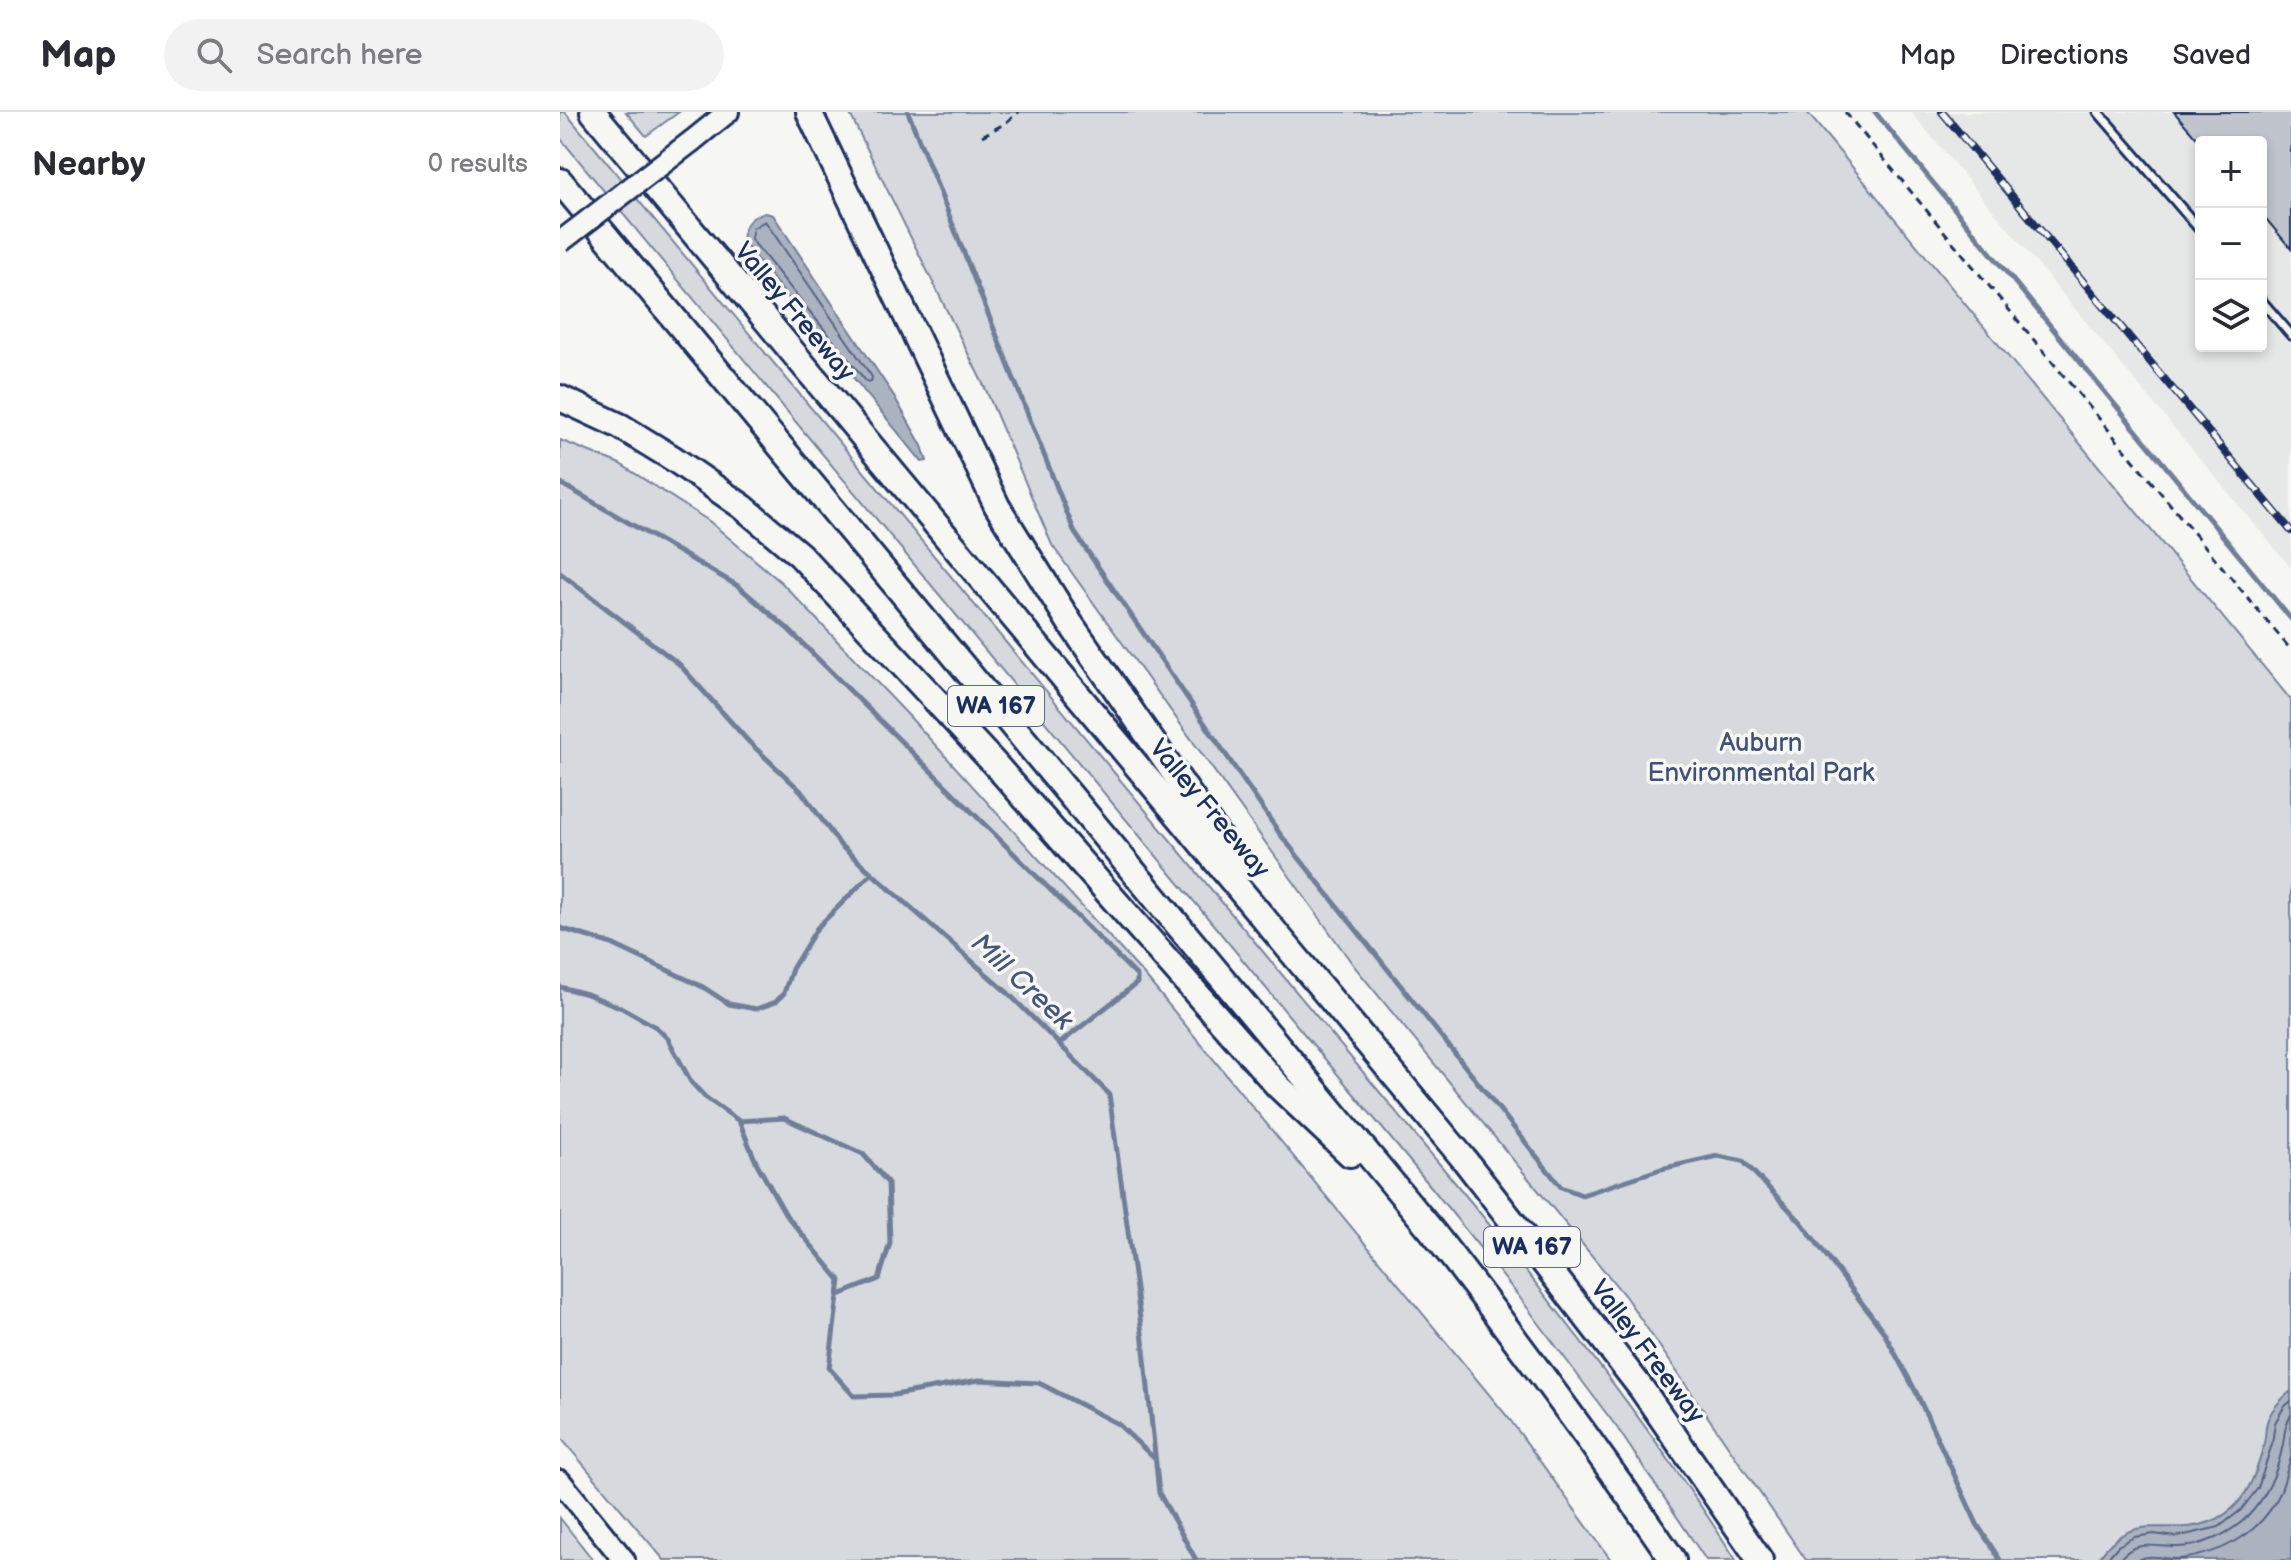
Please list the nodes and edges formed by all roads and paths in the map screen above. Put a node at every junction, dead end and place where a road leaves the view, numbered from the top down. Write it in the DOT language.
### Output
graph roads {
  1 [pos="593,112"];
  2 [pos="728,112"];
  3 [pos="809,112"];
  4 [pos="1019,112"];
  5 [pos="1845,112"];
  6 [pos="2098,112"];
  7 [pos="982,136"];
  8 [pos="560,181"];
  9 [pos="2195,224"];
  10 [pos="560,242"];
  11 [pos="2267,307"];
  12 [pos="2291,335"];
  13 [pos="560,398"];
  14 [pos="2291,650"];
  15 [pos="1326,991"];
  16 [pos="1432,1231"];
  17 [pos="560,1481"];
  18 [pos="624,1560"];
  19 [pos="1673,1560"];
  20 [pos="1760,1560"];
  1 -- 15 [label="highway, Valley Freeway / WA 167"];
  2 -- 10 [label="main road, bridge"];
  3 -- 15 [label="highway"];
  4 -- 7 [label="path"];
  5 -- 14 [label="path"];
  6 -- 9 [label="lane"];
  8 -- 16 [label="highway, WA 167"];
  11 -- 12 [label="lane"];
  13 -- 16 [label="highway"];
  15 -- 20 [label="highway, Valley Freeway / WA 167"];
  16 -- 19 [label="highway, WA 167"];
  17 -- 18 [label="main road"];
}
